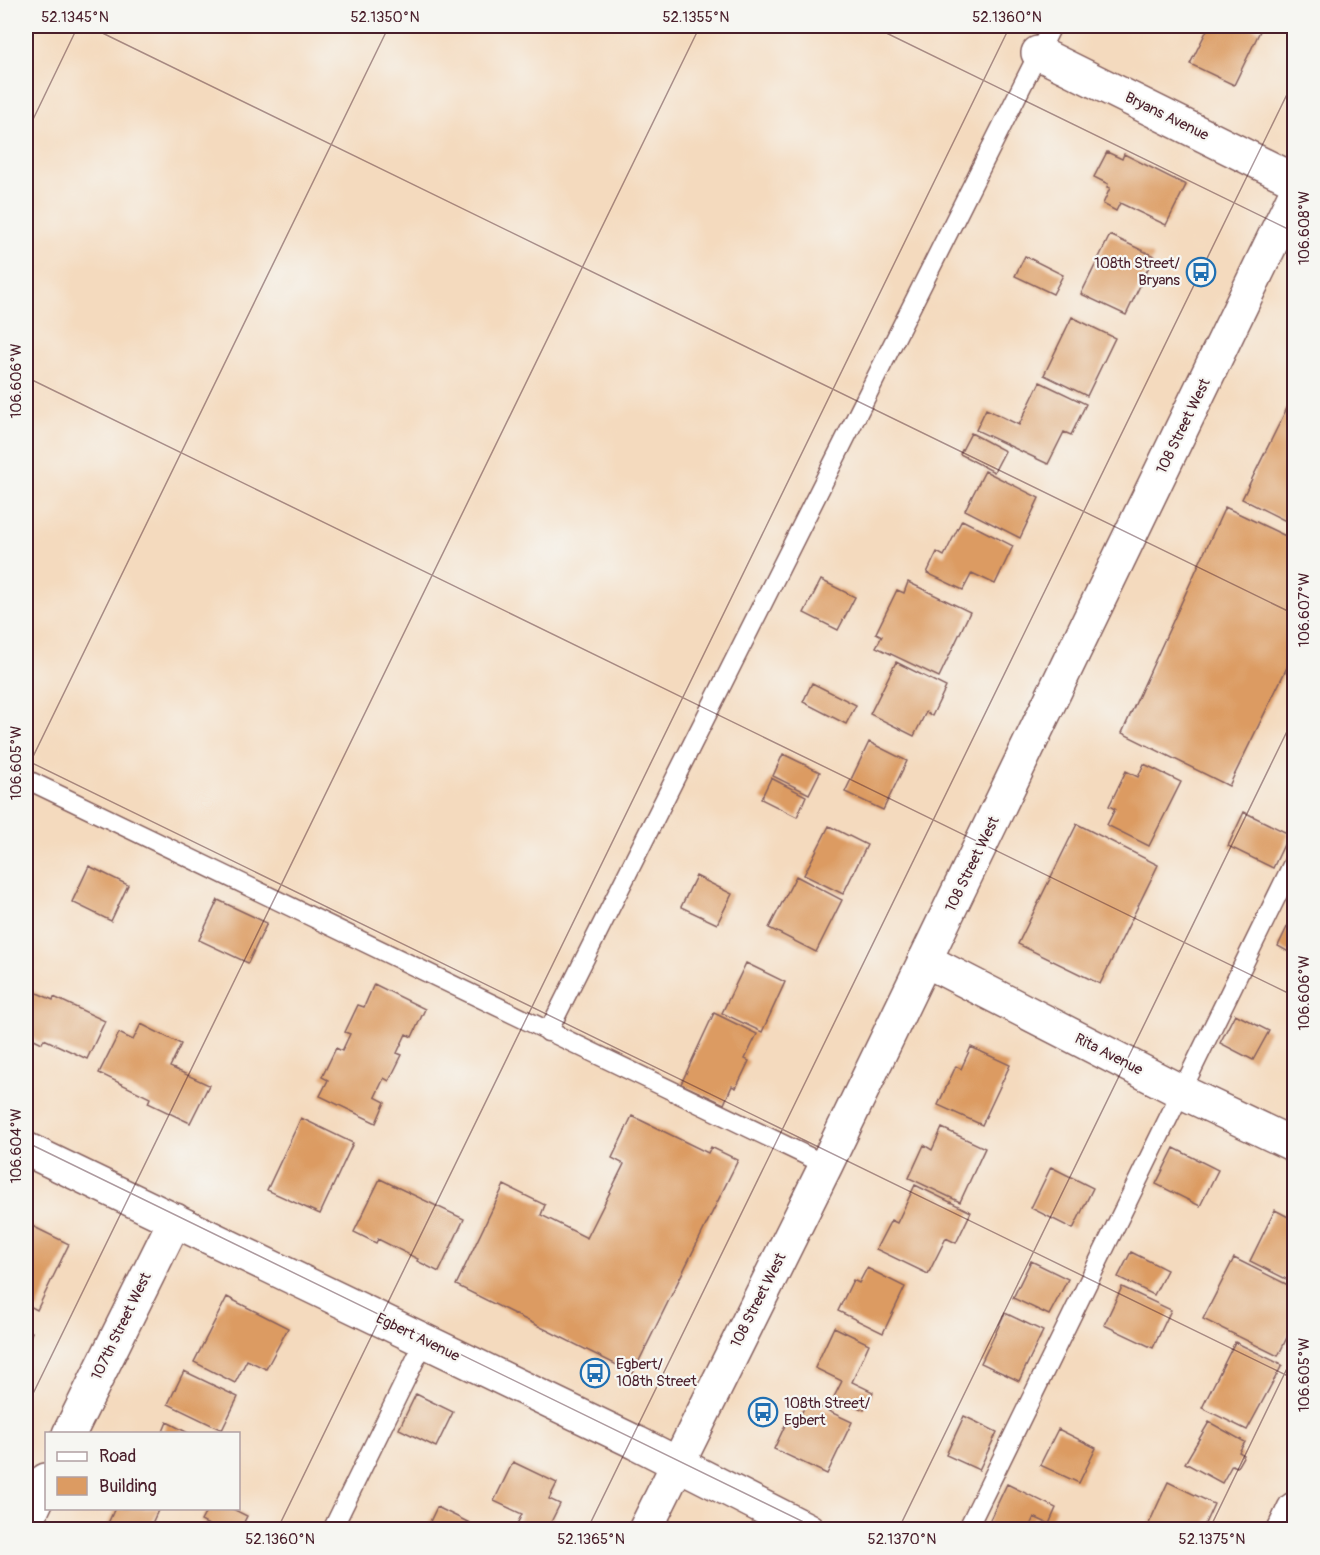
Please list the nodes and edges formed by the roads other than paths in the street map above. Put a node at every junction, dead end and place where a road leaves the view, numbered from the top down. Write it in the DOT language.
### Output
graph roads {
  1 [pos="1045,39"];
  2 [pos="1294,180"];
  3 [pos="1294,196"];
  4 [pos="26,779"];
  5 [pos="1294,861"];
  6 [pos="925,960"];
  7 [pos="548,1032"];
  8 [pos="1180,1091"];
  9 [pos="1294,1145"];
  10 [pos="26,1149"];
  11 [pos="826,1165"];
  12 [pos="175,1220"];
  13 [pos="425,1340"];
  14 [pos="70,1432"];
  15 [pos="677,1462"];
  16 [pos="45,1482"];
  17 [pos="1294,1509"];
  18 [pos="26,1523"];
  19 [pos="332,1530"];
  20 [pos="645,1530"];
  21 [pos="808,1530"];
  22 [pos="967,1530"];
  23 [pos="1284,1530"];
  1 -- 2 [label="street, Bryans Avenue"];
  1 -- 7 [label="lane"];
  3 -- 6 [label="street, 108 Street West"];
  4 -- 7 [label="lane"];
  5 -- 8 [label="lane"];
  6 -- 8 [label="street, Rita Avenue"];
  6 -- 11 [label="street, 108 Street West"];
  7 -- 11 [label="lane"];
  8 -- 9 [label="street, Rita Avenue"];
  8 -- 22 [label="lane"];
  10 -- 12 [label="street, Egbert Avenue"];
  11 -- 15 [label="street, 108 Street West"];
  12 -- 13 [label="street, Egbert Avenue"];
  12 -- 14 [label="street, 107th Street West"];
  13 -- 15 [label="street, Egbert Avenue"];
  13 -- 19 [label="lane"];
  15 -- 20 [label="street, 108 Street West"];
  15 -- 21 [label="street, Egbert Avenue"];
  16 -- 18 [label="street"];
  17 -- 23 [label="street"];
}
